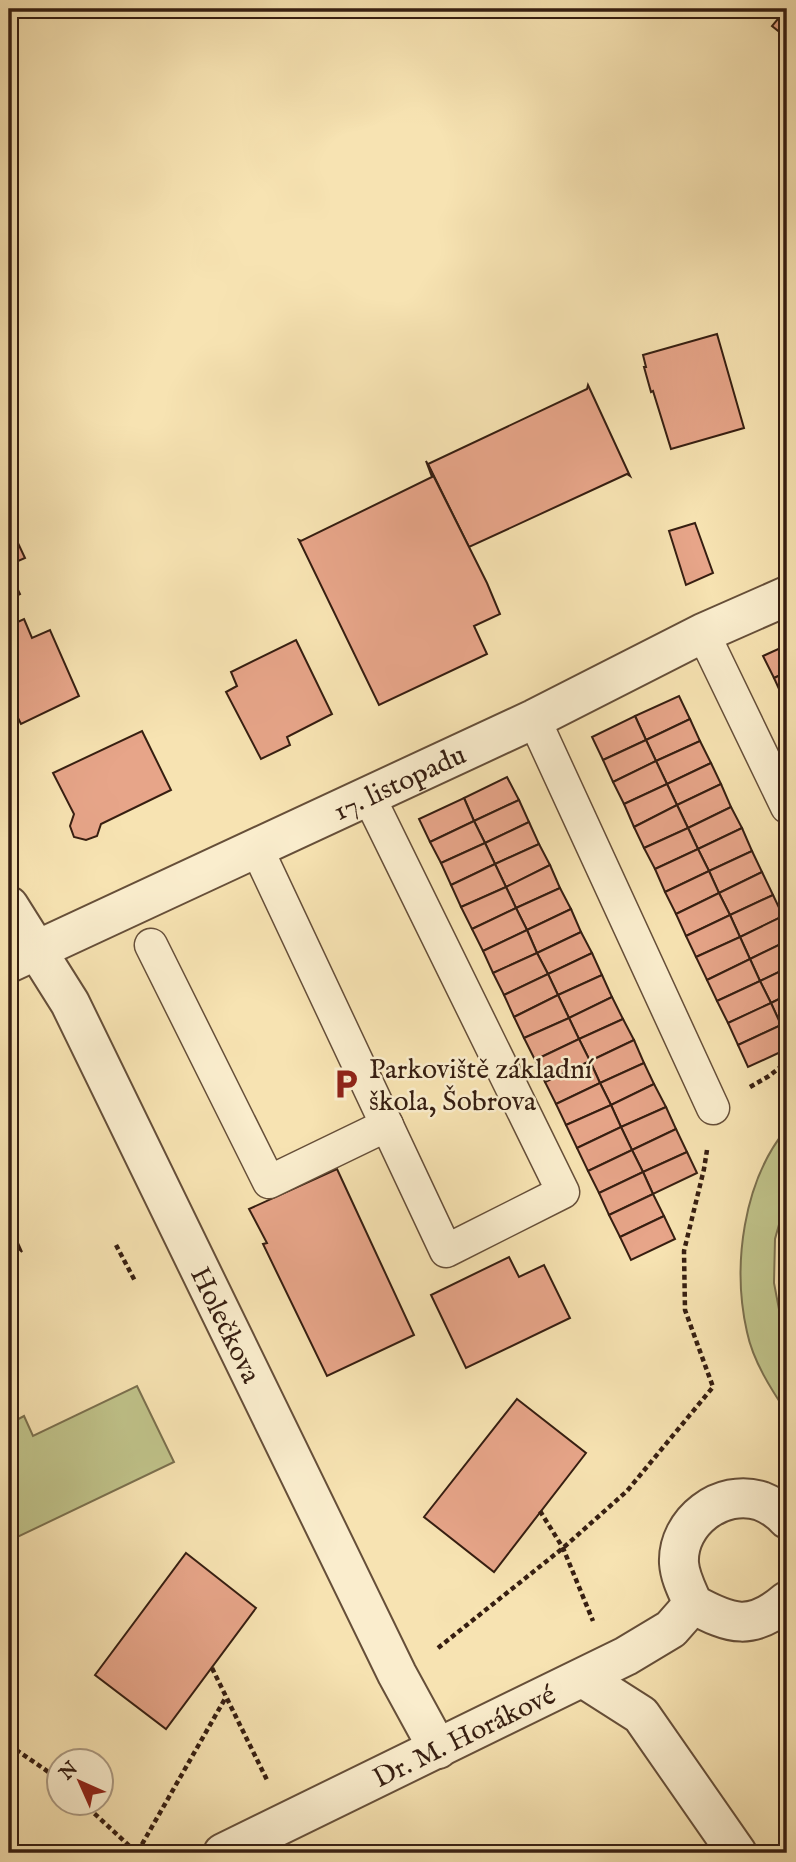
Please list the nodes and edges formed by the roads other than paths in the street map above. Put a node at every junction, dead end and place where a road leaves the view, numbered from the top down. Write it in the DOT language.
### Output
graph roads {
  1 [pos="787,596"];
  2 [pos="703,634"];
  3 [pos="534,719"];
  4 [pos="369,797"];
  5 [pos="787,807"];
  6 [pos="257,849"];
  7 [pos="9,906"];
  8 [pos="151,945"];
  9 [pos="23,957"];
  10 [pos="713,1108"];
  11 [pos="387,1125"];
  12 [pos="787,1519"];
  13 [pos="787,1601"];
  14 [pos="693,1605"];
  15 [pos="583,1678"];
  16 [pos="439,1749"];
  17 [pos="223,1853"];
  18 [pos="737,1853"];
  1 -- 2 [label="street, 17. listopadu"];
  2 -- 3 [label="street, 17. listopadu"];
  2 -- 5 [label="lane"];
  3 -- 4 [label="street, 17. listopadu"];
  3 -- 10 [label="lane"];
  4 -- 6 [label="street, 17. listopadu"];
  4 -- 11 [label="lane"];
  6 -- 9 [label="street, 17. listopadu"];
  6 -- 11 [label="lane"];
  7 -- 9 [label="street, Holečkova"];
  8 -- 11 [label="lane"];
  9 -- 16 [label="street, Holečkova"];
  12 -- 14 [label="street"];
  13 -- 14 [label="street"];
  14 -- 15 [label="street, Dr. M. Horákové"];
  15 -- 16 [label="street, Dr. M. Horákové"];
  15 -- 18 [label="street"];
  16 -- 17 [label="street, Dr. M. Horákové"];
}
